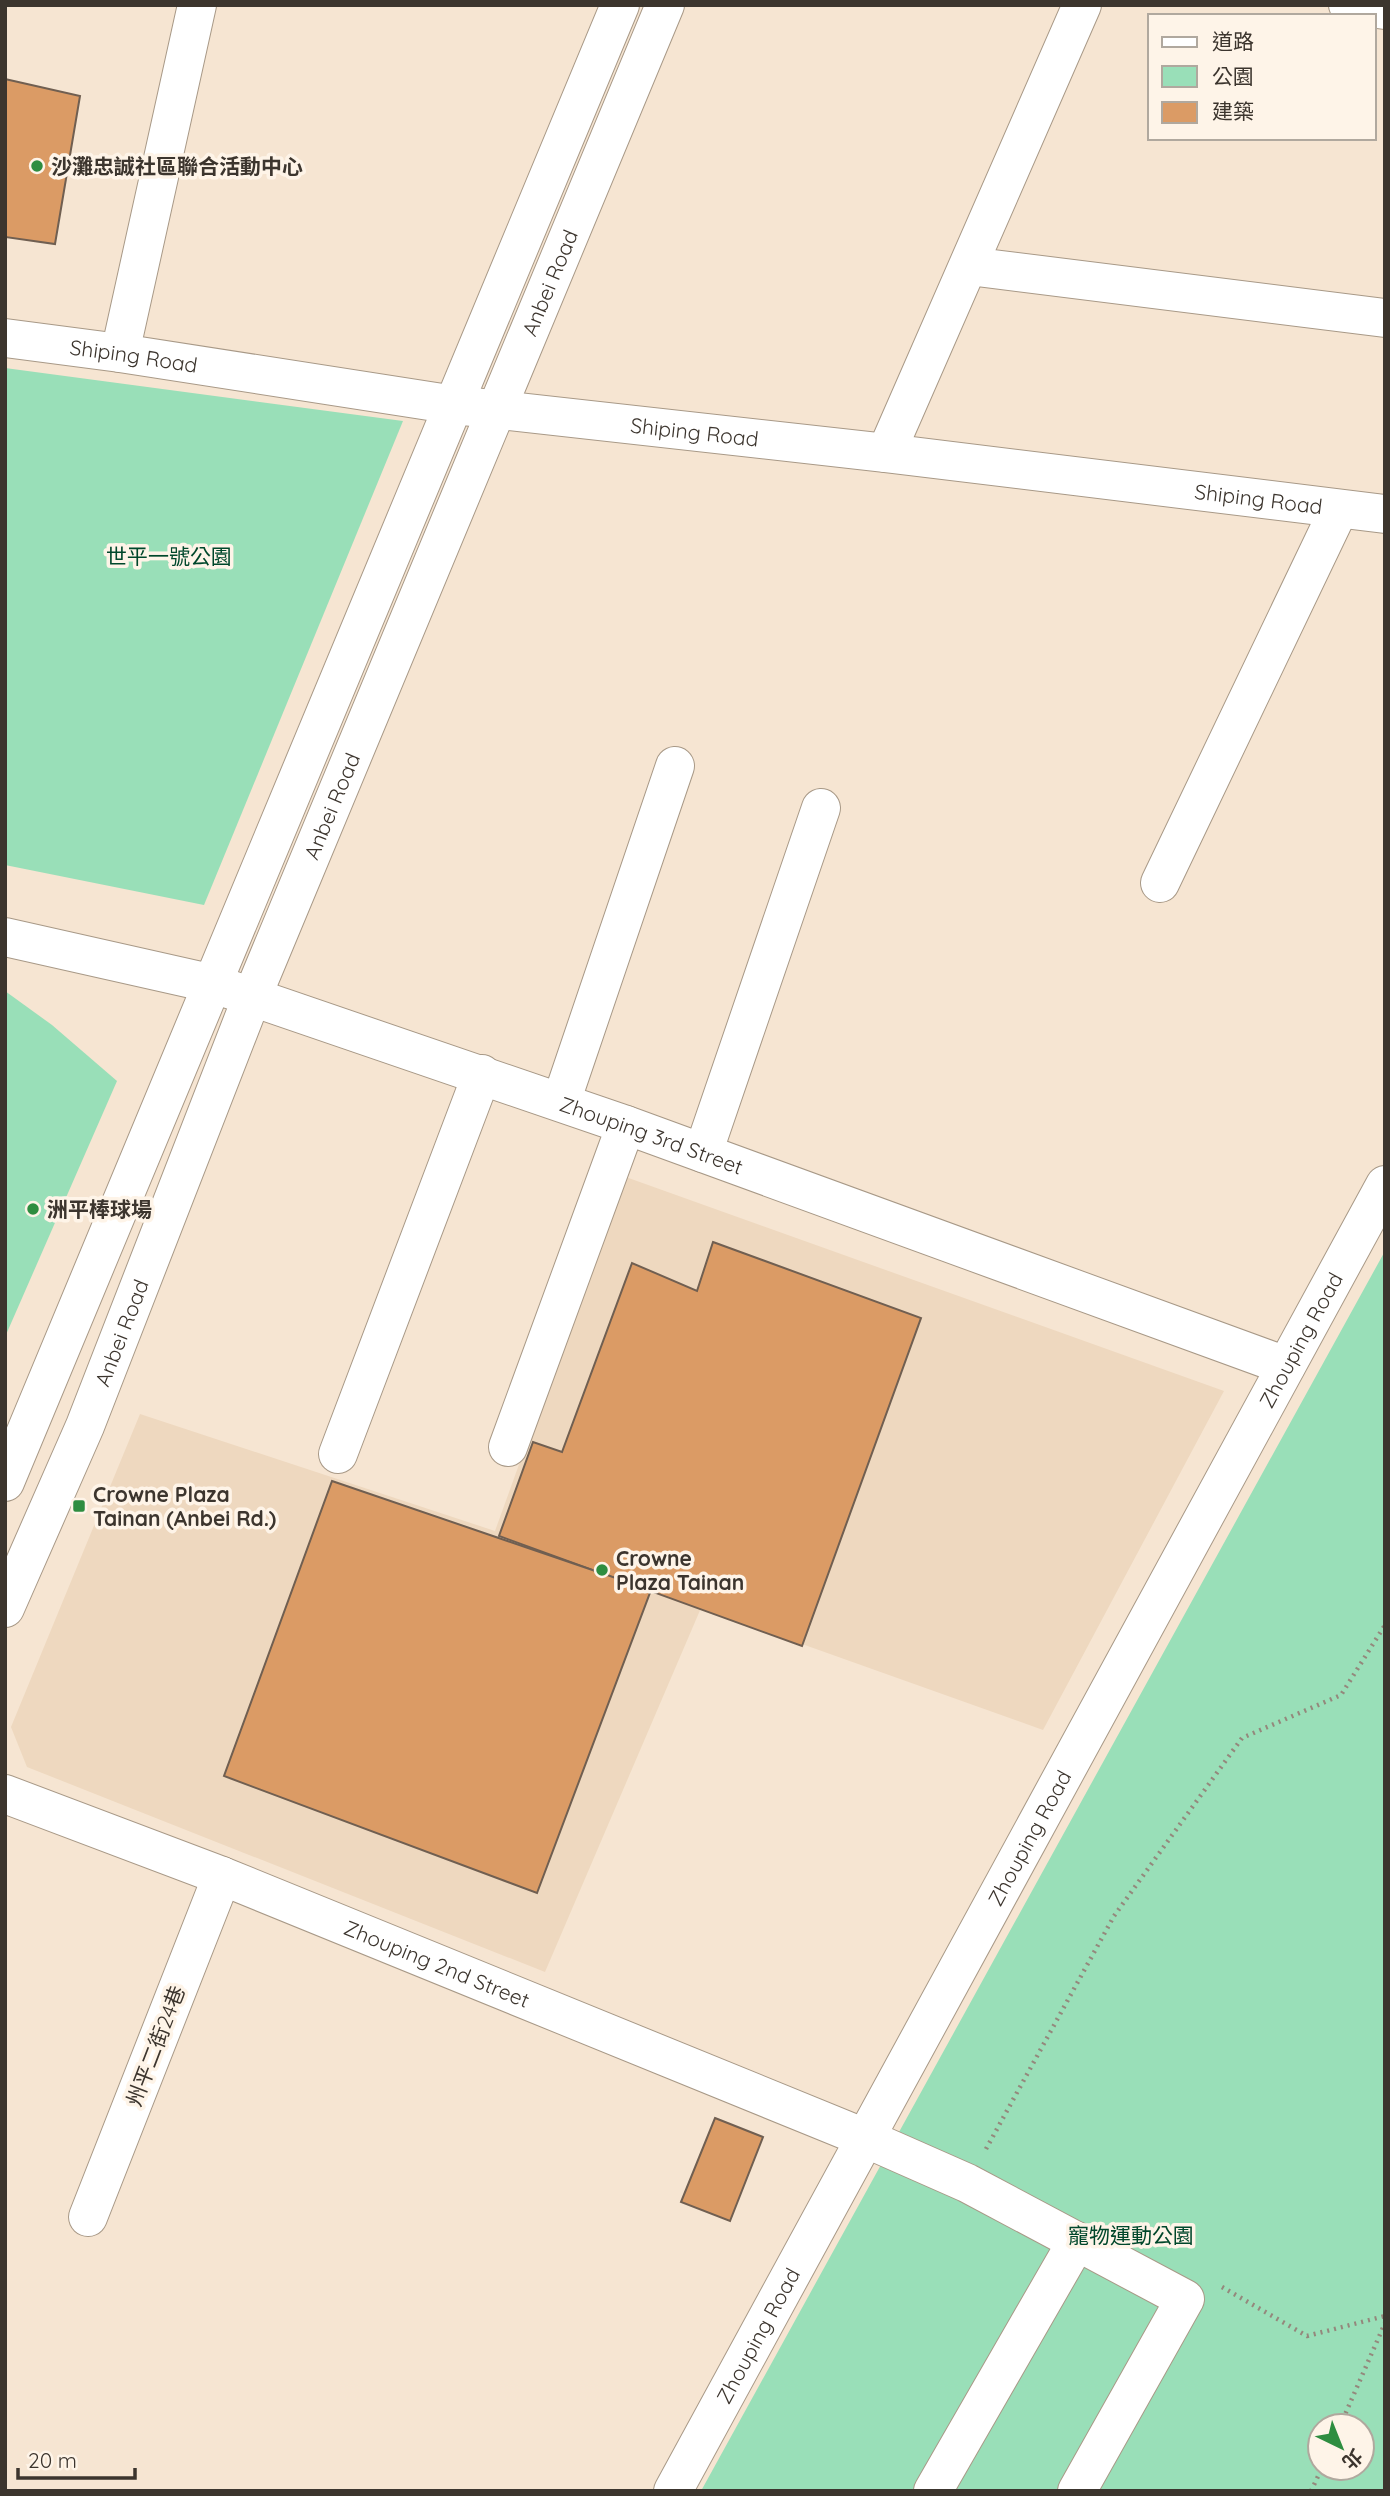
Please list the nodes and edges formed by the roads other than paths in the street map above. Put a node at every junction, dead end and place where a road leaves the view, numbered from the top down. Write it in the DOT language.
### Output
graph roads {
  1 [pos="197,5"];
  2 [pos="620,5"];
  3 [pos="664,5"];
  4 [pos="1082,5"];
  5 [pos="1348,5"];
  6 [pos="1385,10"];
  7 [pos="969,265"];
  8 [pos="1385,318"];
  9 [pos="5,338"];
  10 [pos="120,353"];
  11 [pos="455,405"];
  12 [pos="497,410"];
  13 [pos="886,453"];
  14 [pos="1339,509"];
  15 [pos="1385,514"];
  16 [pos="675,766"];
  17 [pos="821,808"];
  18 [pos="1160,883"];
  19 [pos="5,937"];
  20 [pos="215,984"];
  21 [pos="252,998"];
  22 [pos="482,1074"];
  23 [pos="561,1102"];
  24 [pos="626,1125"];
  25 [pos="703,1153"];
  26 [pos="1385,1185"];
  27 [pos="1286,1366"];
  28 [pos="508,1447"];
  29 [pos="338,1454"];
  30 [pos="5,1482"];
  31 [pos="5,1608"];
  32 [pos="5,1794"];
  33 [pos="222,1876"];
  34 [pos="865,2138"];
  35 [pos="88,2217"];
  36 [pos="1077,2241"];
  37 [pos="673,2491"];
  38 [pos="933,2491"];
  39 [pos="1077,2491"];
  1 -- 10 [label="street"];
  2 -- 11 [label="street, Anbei Road"];
  3 -- 12 [label="street, Anbei Road"];
  4 -- 7 [label="street"];
  5 -- 6 [label="street"];
  7 -- 8 [label="street"];
  7 -- 13 [label="street"];
  9 -- 10 [label="street, Shiping Road"];
  10 -- 11 [label="street, Shiping Road"];
  11 -- 12 [label="street, Shiping Road"];
  11 -- 20 [label="street, Anbei Road"];
  12 -- 13 [label="street, Shiping Road"];
  12 -- 21 [label="street, Anbei Road"];
  13 -- 14 [label="street, Shiping Road"];
  14 -- 15 [label="street, Shiping Road"];
  14 -- 18 [label="street"];
  16 -- 23 [label="street"];
  17 -- 25 [label="street"];
  19 -- 20 [label="street, Zhouping 3rd Street"];
  20 -- 21 [label="street, Zhouping 3rd Street"];
  20 -- 30 [label="street, Anbei Road"];
  21 -- 22 [label="street, Zhouping 3rd Street"];
  21 -- 31 [label="street, Anbei Road"];
  22 -- 23 [label="street, Zhouping 3rd Street"];
  22 -- 29 [label="street"];
  23 -- 24 [label="street, Zhouping 3rd Street"];
  24 -- 25 [label="street, Zhouping 3rd Street"];
  24 -- 28 [label="street"];
  25 -- 27 [label="street, Zhouping 3rd Street"];
  26 -- 27 [label="street, Zhouping Road"];
  27 -- 34 [label="street, Zhouping Road"];
  32 -- 33 [label="street, Zhouping 2nd Street"];
  33 -- 34 [label="street, Zhouping 2nd Street"];
  33 -- 35 [label="street, 州平二街24巷"];
  34 -- 36 [label="street, Zhouping 2nd Street"];
  34 -- 37 [label="street, Zhouping Road"];
  36 -- 38 [label="street"];
  36 -- 39 [label="street, Zhouping 2nd Street"];
}
